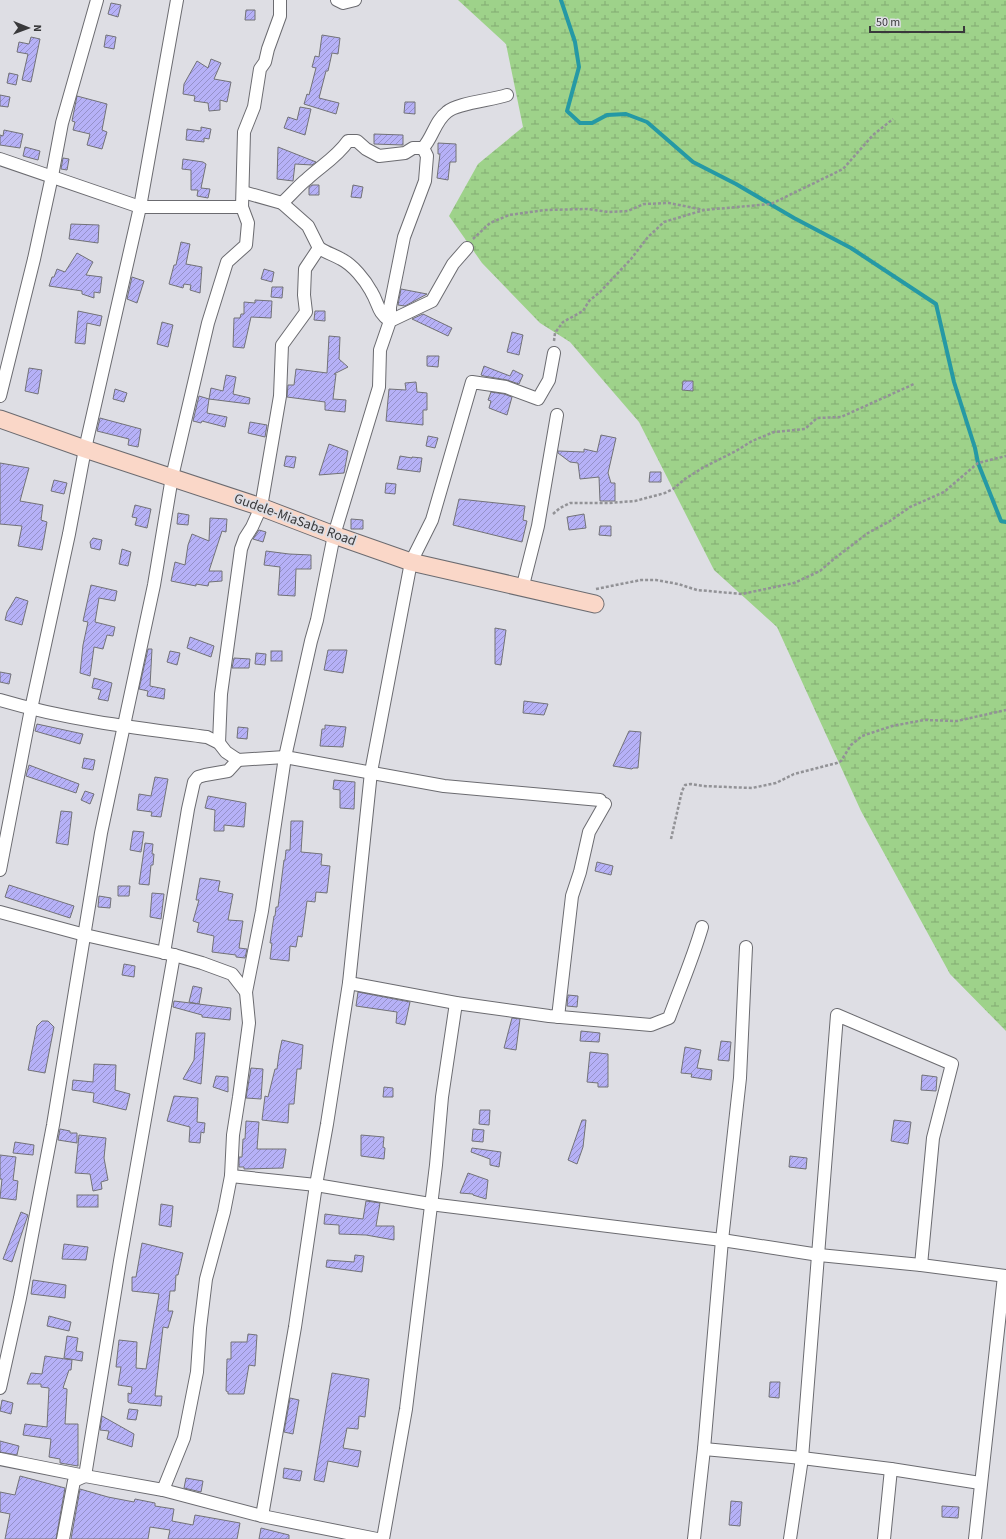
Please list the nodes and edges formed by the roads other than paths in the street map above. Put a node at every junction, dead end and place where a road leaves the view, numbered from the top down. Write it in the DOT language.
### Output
graph roads {
  1 [pos="97,0"];
  2 [pos="176,0"];
  3 [pos="280,0"];
  4 [pos="337,0"];
  5 [pos="355,0"];
  6 [pos="507,95"];
  7 [pos="423,148"];
  8 [pos="0,159"];
  9 [pos="52,176"];
  10 [pos="243,192"];
  11 [pos="282,202"];
  12 [pos="140,207"];
  13 [pos="242,207"];
  14 [pos="319,248"];
  15 [pos="467,248"];
  16 [pos="390,321"];
  17 [pos="554,353"];
  18 [pos="0,396"];
  19 [pos="557,415"];
  20 [pos="0,418"];
  21 [pos="85,449"];
  22 [pos="172,477"];
  23 [pos="261,506"];
  24 [pos="334,535"];
  25 [pos="411,562"];
  26 [pos="522,588"];
  27 [pos="593,597"];
  28 [pos="0,700"];
  29 [pos="31,709"];
  30 [pos="123,727"];
  31 [pos="219,743"];
  32 [pos="285,757"];
  33 [pos="238,760"];
  34 [pos="371,772"];
  35 [pos="0,870"];
  36 [pos="0,912"];
  37 [pos="702,927"];
  38 [pos="85,935"];
  39 [pos="746,947"];
  40 [pos="169,954"];
  41 [pos="349,983"];
  42 [pos="246,992"];
  43 [pos="456,1003"];
  44 [pos="558,1017"];
  45 [pos="231,1176"];
  46 [pos="316,1185"];
  47 [pos="430,1204"];
  48 [pos="722,1240"];
  49 [pos="819,1256"];
  50 [pos="921,1264"];
  51 [pos="1005,1276"];
  52 [pos="0,1388"];
  53 [pos="704,1449"];
  54 [pos="802,1458"];
  55 [pos="0,1459"];
  56 [pos="892,1469"];
  57 [pos="85,1476"];
  58 [pos="980,1483"];
  59 [pos="163,1490"];
  60 [pos="262,1516"];
  61 [pos="63,1539"];
  62 [pos="377,1539"];
  63 [pos="383,1539"];
  64 [pos="694,1539"];
  65 [pos="790,1539"];
  66 [pos="884,1539"];
  67 [pos="975,1539"];
  1 -- 9 [label="street"];
  2 -- 12 [label="street"];
  3 -- 10 [label="street"];
  4 -- 5 [label="street"];
  6 -- 7 [label="street"];
  7 -- 11 [label="street"];
  7 -- 16 [label="street"];
  8 -- 9 [label="street"];
  9 -- 12 [label="street"];
  9 -- 18 [label="street"];
  10 -- 11 [label="street"];
  10 -- 13 [label="street"];
  11 -- 14 [label="street"];
  12 -- 13 [label="street"];
  12 -- 21 [label="street"];
  13 -- 22 [label="street"];
  14 -- 16 [label="street"];
  14 -- 23 [label="street"];
  15 -- 16 [label="street"];
  16 -- 24 [label="street"];
  17 -- 25 [label="street"];
  19 -- 26 [label="street"];
  20 -- 21 [label="street, Gudele-MiaSaba Road"];
  21 -- 22 [label="street, Gudele-MiaSaba Road"];
  21 -- 29 [label="street"];
  22 -- 23 [label="street, Gudele-MiaSaba Road"];
  22 -- 30 [label="street"];
  23 -- 24 [label="street, Gudele-MiaSaba Road"];
  23 -- 31 [label="street"];
  24 -- 25 [label="street, Gudele-MiaSaba Road"];
  24 -- 32 [label="street"];
  25 -- 26 [label="street, Gudele-MiaSaba Road"];
  25 -- 34 [label="street"];
  26 -- 27 [label="street, Gudele-MiaSaba Road"];
  28 -- 29 [label="street"];
  29 -- 30 [label="street"];
  29 -- 35 [label="street"];
  30 -- 31 [label="street"];
  30 -- 38 [label="street"];
  31 -- 33 [label="street"];
  32 -- 33 [label="street"];
  32 -- 34 [label="street"];
  32 -- 42 [label="street"];
  33 -- 40 [label="street"];
  34 -- 41 [label="street"];
  34 -- 44 [label="street"];
  36 -- 38 [label="street"];
  37 -- 44 [label="street"];
  38 -- 40 [label="street"];
  38 -- 52 [label="street"];
  39 -- 48 [label="street"];
  40 -- 42 [label="street"];
  40 -- 57 [label="street"];
  41 -- 43 [label="street"];
  41 -- 46 [label="street"];
  42 -- 45 [label="street"];
  43 -- 44 [label="street"];
  43 -- 47 [label="street"];
  45 -- 46 [label="street"];
  45 -- 59 [label="street"];
  46 -- 47 [label="street"];
  46 -- 60 [label="street"];
  47 -- 48 [label="street"];
  47 -- 63 [label="street"];
  48 -- 49 [label="street"];
  48 -- 53 [label="street"];
  49 -- 50 [label="street"];
  49 -- 50 [label="street"];
  49 -- 54 [label="street"];
  50 -- 51 [label="street"];
  51 -- 58 [label="street"];
  53 -- 54 [label="street"];
  53 -- 64 [label="street"];
  54 -- 56 [label="street"];
  54 -- 65 [label="street"];
  55 -- 57 [label="street"];
  56 -- 58 [label="street"];
  56 -- 66 [label="street"];
  57 -- 59 [label="street"];
  57 -- 61 [label="street"];
  58 -- 67 [label="street"];
  59 -- 60 [label="street"];
  60 -- 62 [label="street"];
}
